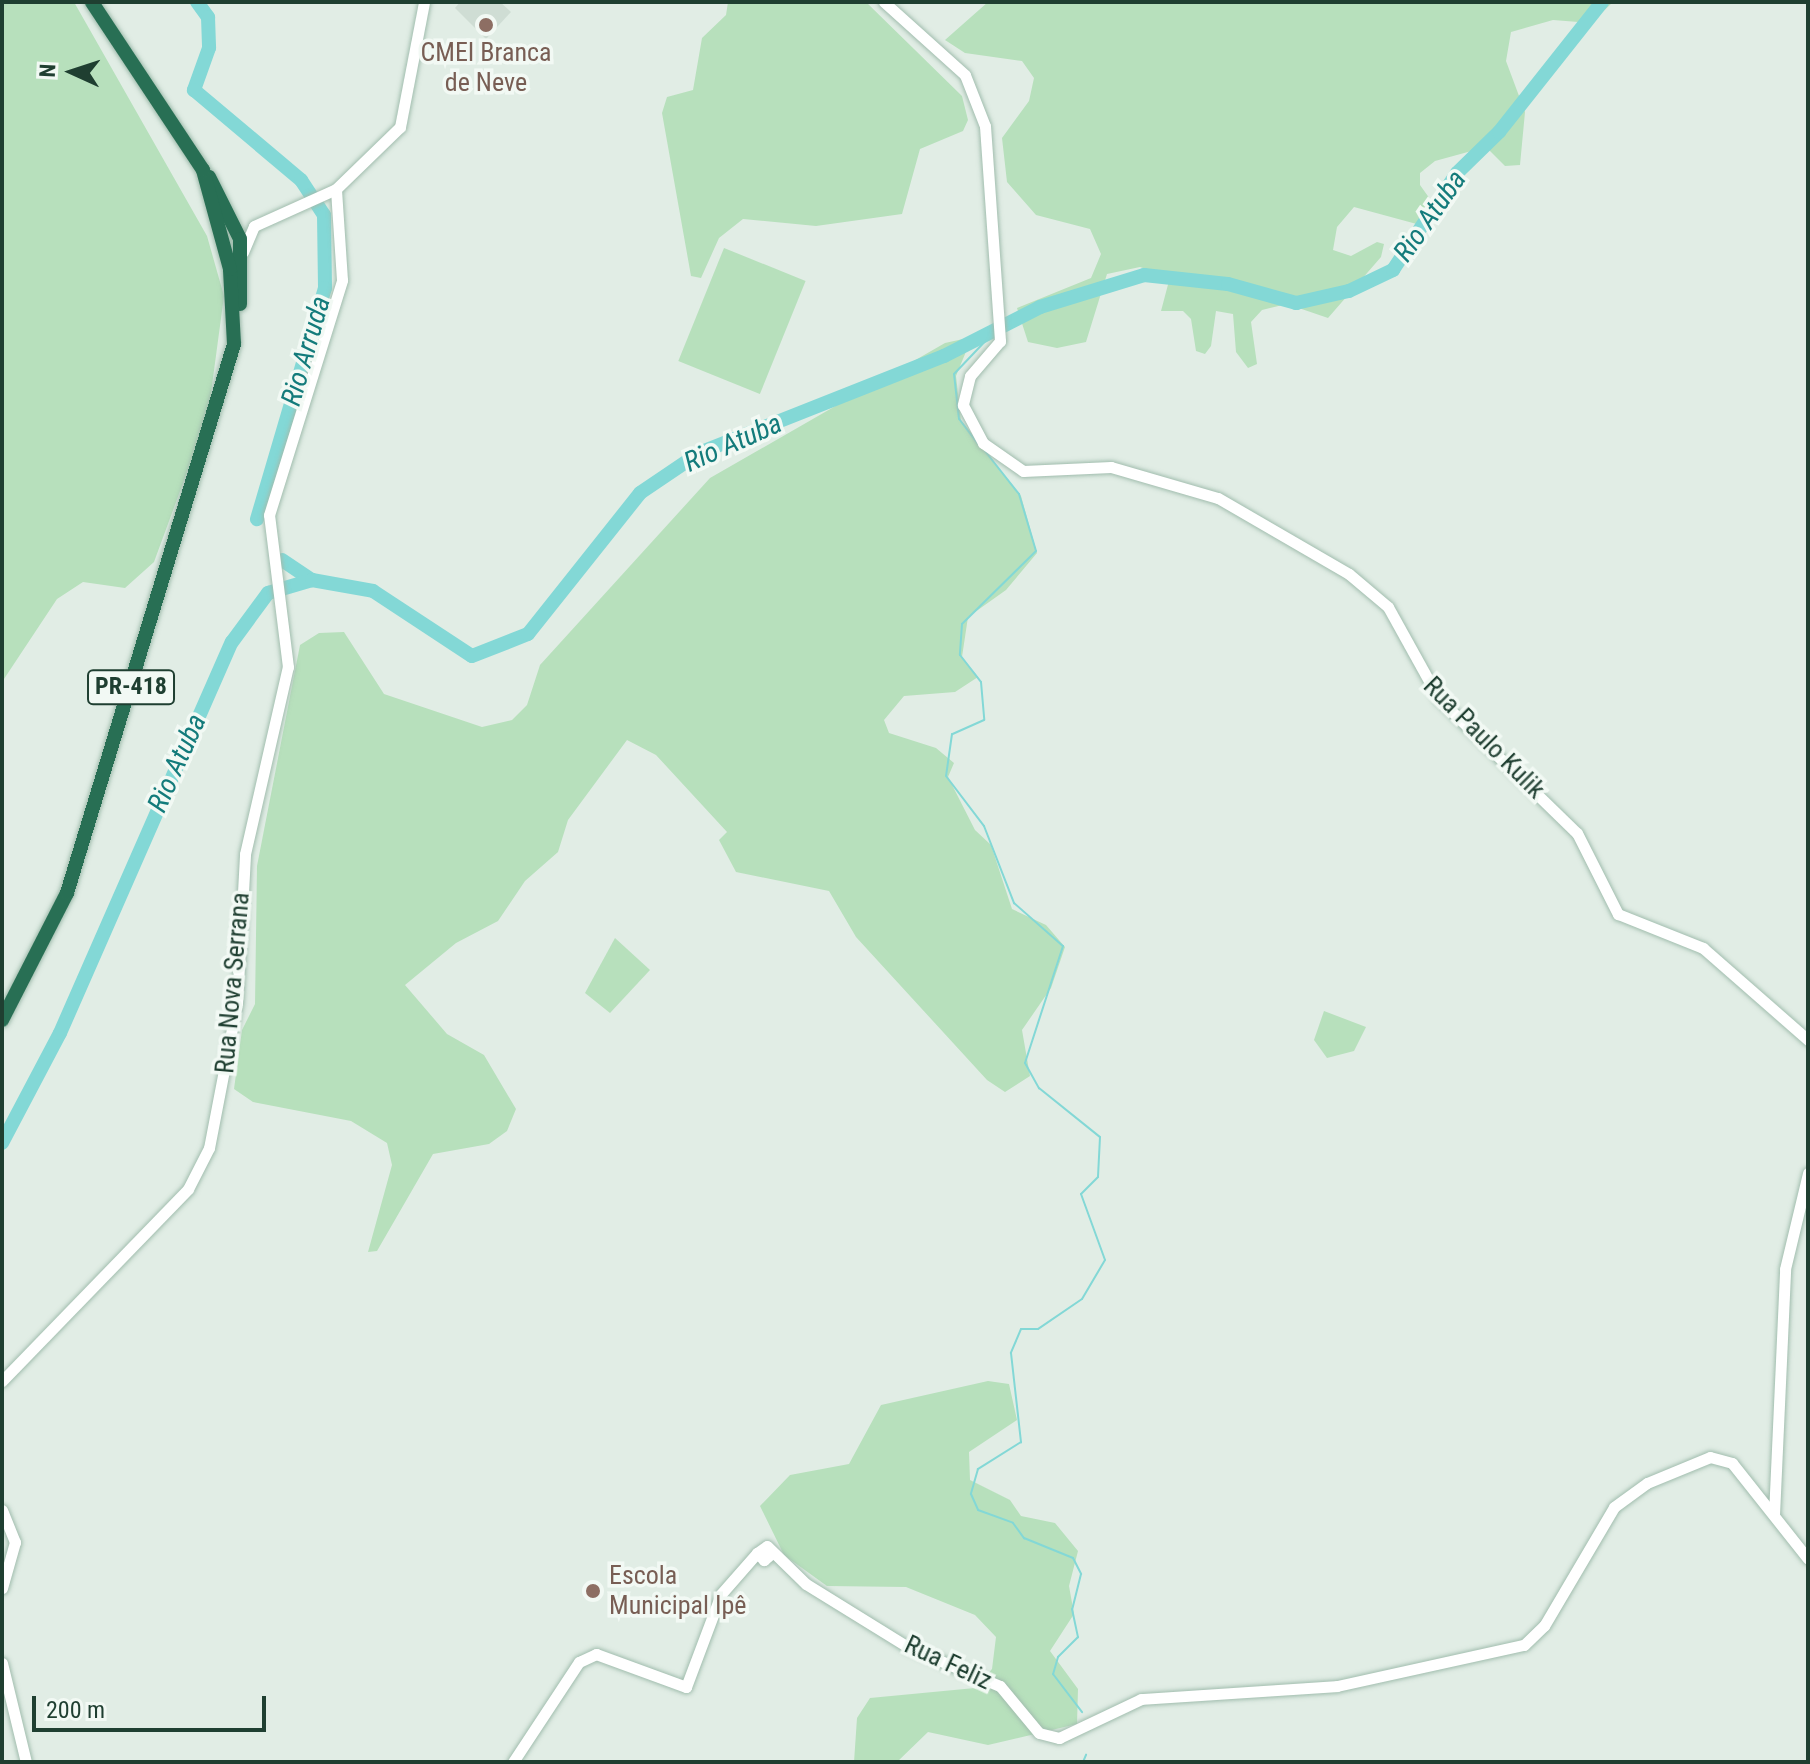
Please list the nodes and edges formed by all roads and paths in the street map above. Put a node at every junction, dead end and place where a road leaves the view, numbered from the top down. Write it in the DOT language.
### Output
graph roads {
  1 [pos="92,2"];
  2 [pos="424,2"];
  3 [pos="884,2"];
  4 [pos="203,170"];
  5 [pos="336,189"];
  6 [pos="235,222"];
  7 [pos="254,226"];
  8 [pos="243,253"];
  9 [pos="234,344"];
  10 [pos="2,1020"];
  11 [pos="1808,1040"];
  12 [pos="1808,1173"];
  13 [pos="2,1381"];
  14 [pos="2,1510"];
  15 [pos="1774,1515"];
  16 [pos="1808,1559"];
  17 [pos="2,1588"];
  18 [pos="2,1663"];
  19 [pos="26,1762"];
  20 [pos="513,1762"];
  1 -- 4 [label="highway, PR-418"];
  2 -- 5 [label="street"];
  3 -- 11 [label="street, Rua Paulo Kulik"];
  4 -- 6 [label="highway"];
  4 -- 9 [label="highway, PR-418"];
  5 -- 7 [label="street"];
  5 -- 13 [label="street, Rua Nova Serrana"];
  6 -- 7 [label="street"];
  6 -- 8 [label="highway"];
  7 -- 8 [label="street"];
  8 -- 9 [label="highway"];
  9 -- 10 [label="highway, PR-418"];
  12 -- 15 [label="street"];
  14 -- 17 [label="street"];
  15 -- 16 [label="street"];
  15 -- 20 [label="street, Rua Feliz"];
  18 -- 19 [label="street"];
}
